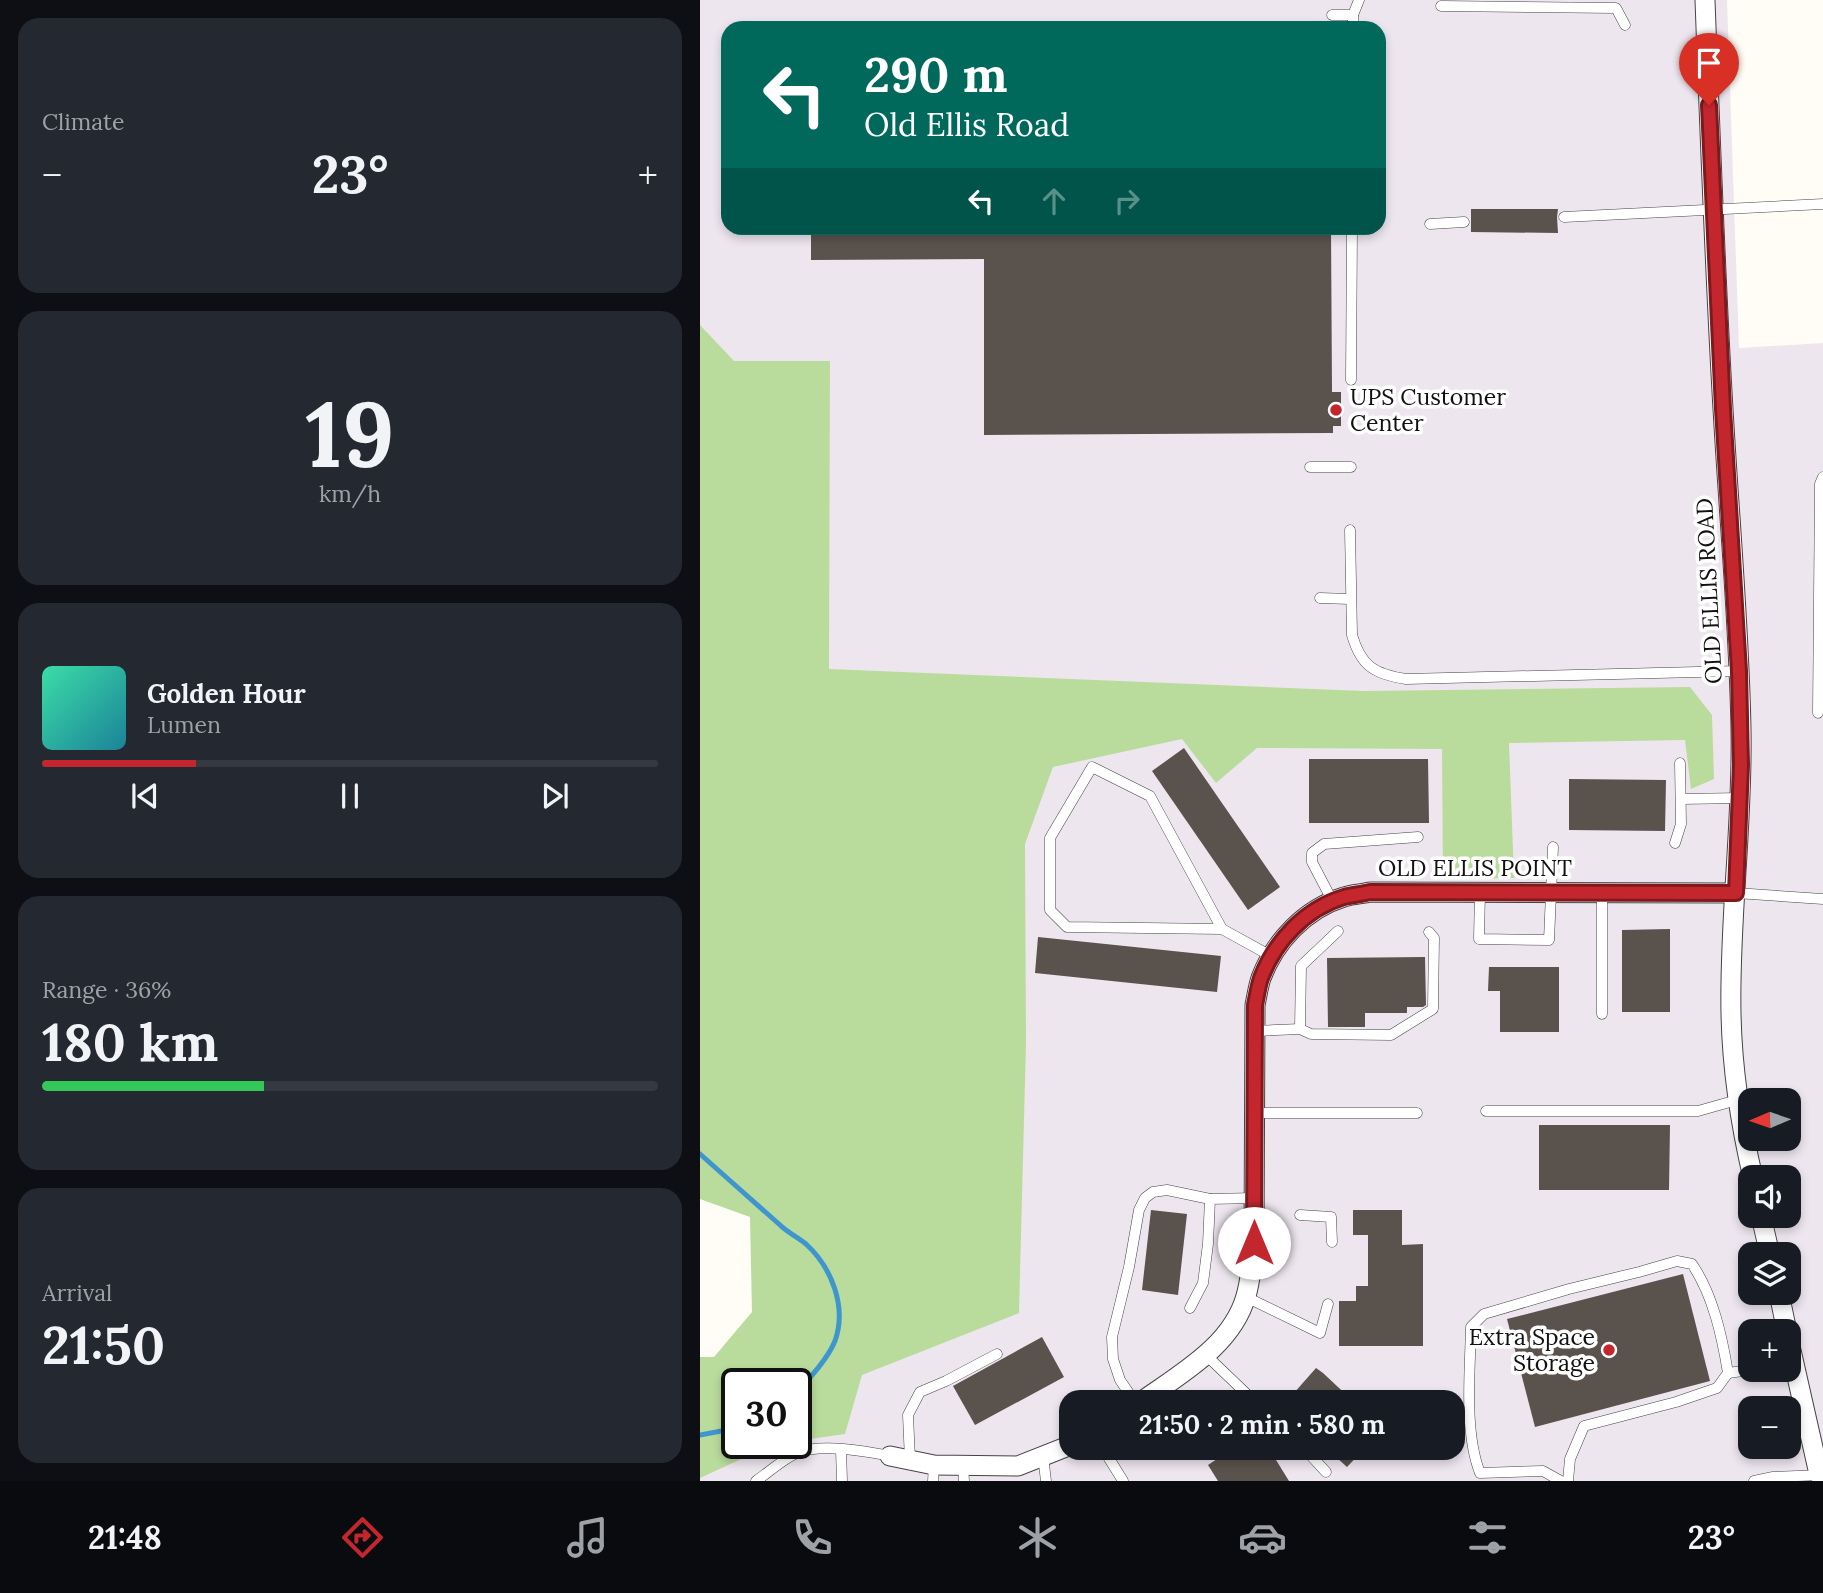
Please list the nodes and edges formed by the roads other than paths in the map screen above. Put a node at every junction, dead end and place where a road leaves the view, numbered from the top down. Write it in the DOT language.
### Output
graph roads {
  1 [pos="1359,0"];
  2 [pos="1705,0"];
  3 [pos="1441,6"];
  4 [pos="1332,15"];
  5 [pos="1353,15"];
  6 [pos="1353,21"];
  7 [pos="1625,25"];
  8 [pos="1823,204"];
  9 [pos="1713,210"];
  10 [pos="1563,217"];
  11 [pos="1465,222"];
  12 [pos="1430,224"];
  13 [pos="1352,235"];
  14 [pos="1351,380"];
  15 [pos="1310,467"];
  16 [pos="1351,467"];
  17 [pos="1823,477"];
  18 [pos="1350,530"];
  19 [pos="1320,598"];
  20 [pos="1350,599"];
  21 [pos="1739,671"];
  22 [pos="1818,713"];
  23 [pos="1680,763"];
  24 [pos="1741,798"];
  25 [pos="1681,799"];
  26 [pos="1418,837"];
  27 [pos="1675,843"];
  28 [pos="1553,847"];
  29 [pos="1479,892"];
  30 [pos="1550,892"];
  31 [pos="1602,893"];
  32 [pos="1736,893"];
  33 [pos="1823,899"];
  34 [pos="1333,902"];
  35 [pos="1223,929"];
  36 [pos="1338,931"];
  37 [pos="1429,932"];
  38 [pos="1271,956"];
  39 [pos="1602,1014"];
  40 [pos="1300,1029"];
  41 [pos="1255,1031"];
  42 [pos="1737,1100"];
  43 [pos="1486,1111"];
  44 [pos="1254,1113"];
  45 [pos="1417,1113"];
  46 [pos="1750,1165"];
  47 [pos="1254,1198"];
  48 [pos="1210,1199"];
  49 [pos="1300,1214"];
  50 [pos="1332,1242"];
  51 [pos="1246,1297"];
  52 [pos="1328,1304"];
  53 [pos="1189,1308"];
  54 [pos="997,1354"];
  55 [pos="1206,1355"];
  56 [pos="1738,1372"];
  57 [pos="1728,1373"];
  58 [pos="1795,1382"];
  59 [pos="1127,1390"];
  60 [pos="1158,1390"];
  61 [pos="1242,1390"];
  62 [pos="841,1450"];
  63 [pos="1059,1450"];
  64 [pos="890,1456"];
  65 [pos="1043,1456"];
  66 [pos="910,1460"];
  67 [pos="1110,1460"];
  68 [pos="1315,1460"];
  69 [pos="1326,1472"];
  70 [pos="933,1473"];
  71 [pos="963,1473"];
  72 [pos="1817,1477"];
  73 [pos="756,1481"];
  74 [pos="842,1481"];
  75 [pos="1046,1481"];
  76 [pos="1123,1481"];
  77 [pos="1562,1481"];
  78 [pos="1568,1481"];
  79 [pos="1754,1481"];
  1 -- 5 [label="lane"];
  2 -- 9 [label="street, OLD ELLIS ROAD"];
  3 -- 7 [label="lane"];
  4 -- 5 [label="lane"];
  5 -- 6 [label="lane"];
  8 -- 9 [label="lane"];
  9 -- 10 [label="lane"];
  9 -- 21 [label="street, OLD ELLIS ROAD"];
  11 -- 12 [label="lane"];
  13 -- 14 [label="lane"];
  15 -- 16 [label="lane"];
  17 -- 22 [label="lane"];
  18 -- 20 [label="lane"];
  19 -- 20 [label="lane"];
  20 -- 21 [label="lane"];
  21 -- 24 [label="street, OLD ELLIS ROAD"];
  23 -- 25 [label="lane"];
  24 -- 25 [label="lane"];
  24 -- 32 [label="street, OLD ELLIS ROAD"];
  25 -- 27 [label="lane"];
  26 -- 34 [label="lane"];
  28 -- 30 [label="lane"];
  29 -- 30 [label="street, OLD ELLIS POINT"];
  29 -- 30 [label="lane"];
  29 -- 34 [label="street, OLD ELLIS POINT"];
  30 -- 31 [label="street, OLD ELLIS POINT"];
  31 -- 32 [label="street, OLD ELLIS POINT"];
  31 -- 39 [label="lane"];
  32 -- 33 [label="lane"];
  32 -- 42 [label="street, OLD ELLIS ROAD"];
  34 -- 38 [label="street, OLD ELLIS POINT"];
  35 -- 35 [label="lane"];
  35 -- 38 [label="lane"];
  36 -- 40 [label="lane"];
  37 -- 40 [label="lane"];
  38 -- 41 [label="street, OLD ELLIS POINT"];
  40 -- 41 [label="lane"];
  41 -- 44 [label="street, OLD ELLIS POINT"];
  42 -- 43 [label="lane"];
  42 -- 46 [label="street, OLD ELLIS ROAD"];
  44 -- 45 [label="lane"];
  44 -- 47 [label="street, OLD ELLIS POINT"];
  47 -- 48 [label="lane"];
  47 -- 51 [label="street, OLD ELLIS POINT"];
  48 -- 53 [label="lane"];
  48 -- 59 [label="lane"];
  49 -- 50 [label="lane"];
  51 -- 52 [label="lane"];
  51 -- 55 [label="street, OLD ELLIS POINT"];
  54 -- 66 [label="lane"];
  55 -- 60 [label="street, OLD ELLIS POINT"];
  55 -- 61 [label="lane"];
  56 -- 57 [label="lane"];
  57 -- 77 [label="lane"];
  57 -- 78 [label="lane"];
  58 -- 72 [label="street"];
  62 -- 64 [label="lane"];
  62 -- 73 [label="lane"];
  62 -- 74 [label="lane"];
  63 -- 65 [label="street"];
  64 -- 66 [label="street"];
  65 -- 71 [label="street"];
  65 -- 75 [label="lane"];
  66 -- 70 [label="street"];
  67 -- 76 [label="lane"];
  68 -- 69 [label="lane"];
  70 -- 71 [label="street"];
  72 -- 79 [label="lane"];
}
